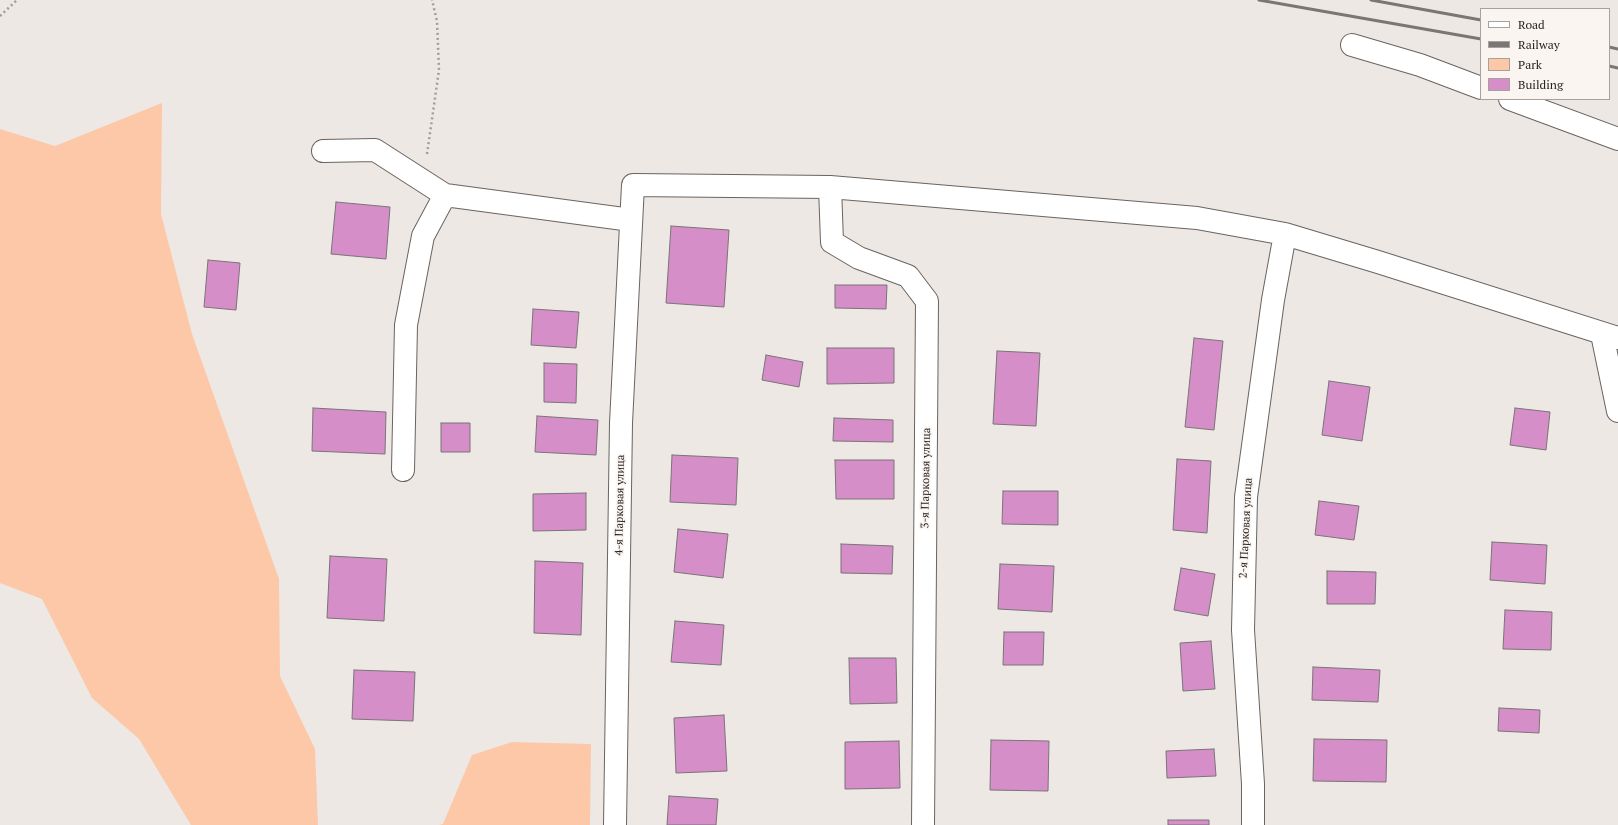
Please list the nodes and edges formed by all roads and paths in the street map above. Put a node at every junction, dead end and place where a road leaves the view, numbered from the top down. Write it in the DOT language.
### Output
graph roads {
  1 [pos="17,0"];
  2 [pos="432,0"];
  3 [pos="0,16"];
  4 [pos="1352,46"];
  5 [pos="1480,88"];
  6 [pos="1513,100"];
  7 [pos="1618,139"];
  8 [pos="323,151"];
  9 [pos="830,187"];
  10 [pos="437,190"];
  11 [pos="631,220"];
  12 [pos="1285,234"];
  13 [pos="1610,336"];
  14 [pos="1618,411"];
  15 [pos="403,470"];
  16 [pos="615,825"];
  17 [pos="923,825"];
  18 [pos="1253,825"];
  1 -- 3 [label="path"];
  2 -- 10 [label="path"];
  4 -- 5 [label="street"];
  6 -- 7 [label="street"];
  8 -- 10 [label="street"];
  9 -- 11 [label="street, 4-я Парковая улица"];
  9 -- 12 [label="street"];
  9 -- 17 [label="street, 3-я Парковая улица"];
  10 -- 11 [label="street"];
  10 -- 15 [label="street"];
  11 -- 16 [label="street, 4-я Парковая улица"];
  12 -- 13 [label="street"];
  12 -- 18 [label="street, 2-я Парковая улица"];
  13 -- 14 [label="street"];
}
